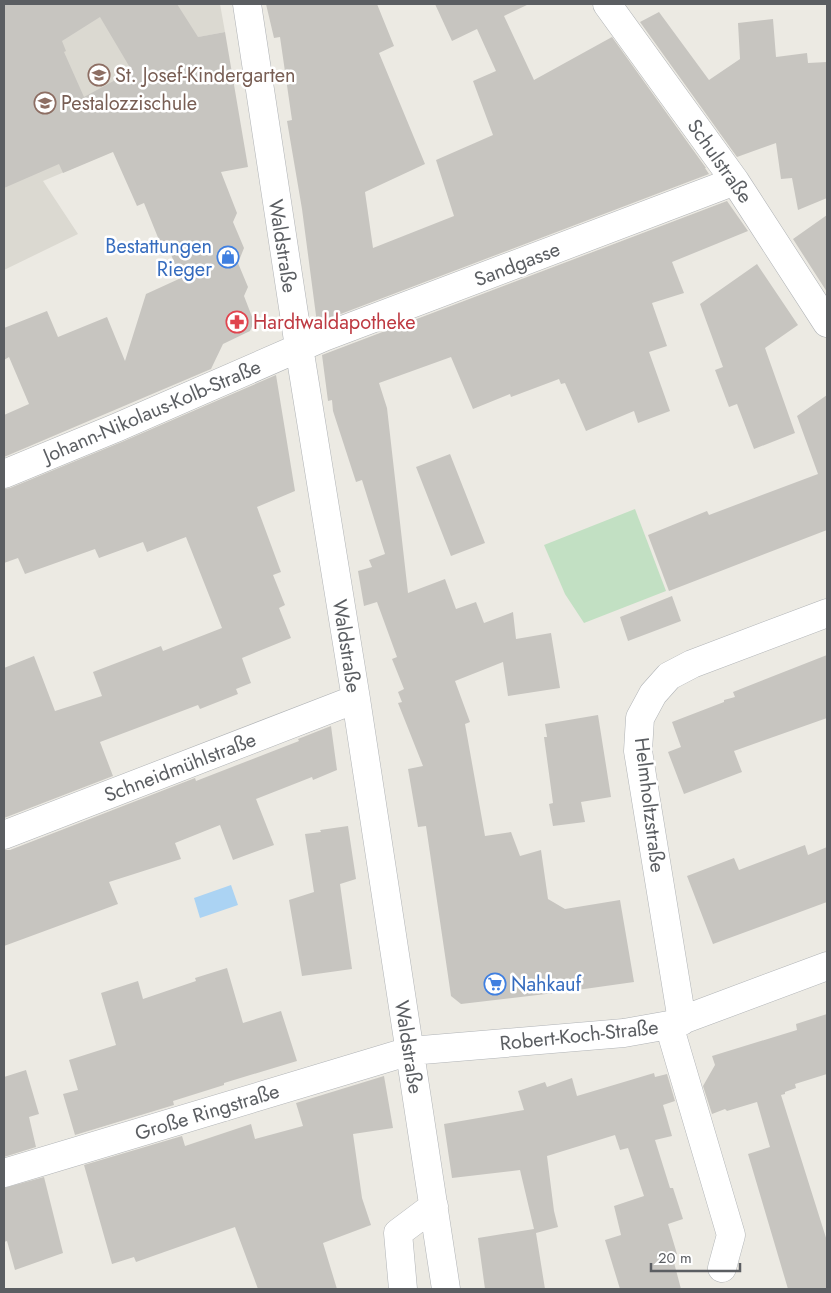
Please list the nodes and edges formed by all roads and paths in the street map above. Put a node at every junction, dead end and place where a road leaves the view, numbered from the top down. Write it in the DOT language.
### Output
graph roads {
  1 [pos="247,4"];
  2 [pos="607,4"];
  3 [pos="735,181"];
  4 [pos="827,323"];
  5 [pos="299,347"];
  6 [pos="4,474"];
  7 [pos="827,613"];
  8 [pos="356,699"];
  9 [pos="4,835"];
  10 [pos="827,966"];
  11 [pos="676,1023"];
  12 [pos="410,1051"];
  13 [pos="4,1173"];
  14 [pos="434,1206"];
  15 [pos="722,1268"];
  16 [pos="402,1289"];
  17 [pos="446,1289"];
  1 -- 5 [label="street, Waldstraße"];
  2 -- 3 [label="street, Schulstraße"];
  3 -- 4 [label="street, Schulstraße"];
  3 -- 5 [label="street, Sandgasse"];
  5 -- 6 [label="street, Johann-Nikolaus-Kolb-Straße"];
  5 -- 8 [label="street, Waldstraße"];
  7 -- 11 [label="street, Helmholtzstraße"];
  8 -- 9 [label="street, Schneidmühlstraße"];
  8 -- 12 [label="street, Waldstraße"];
  10 -- 11 [label="street, Robert-Koch-Straße"];
  11 -- 12 [label="street, Robert-Koch-Straße"];
  11 -- 15 [label="street, Helmholtzstraße"];
  12 -- 13 [label="street, Große Ringstraße"];
  12 -- 14 [label="street, Waldstraße"];
  14 -- 16 [label="street"];
  14 -- 17 [label="street, Waldstraße"];
}
